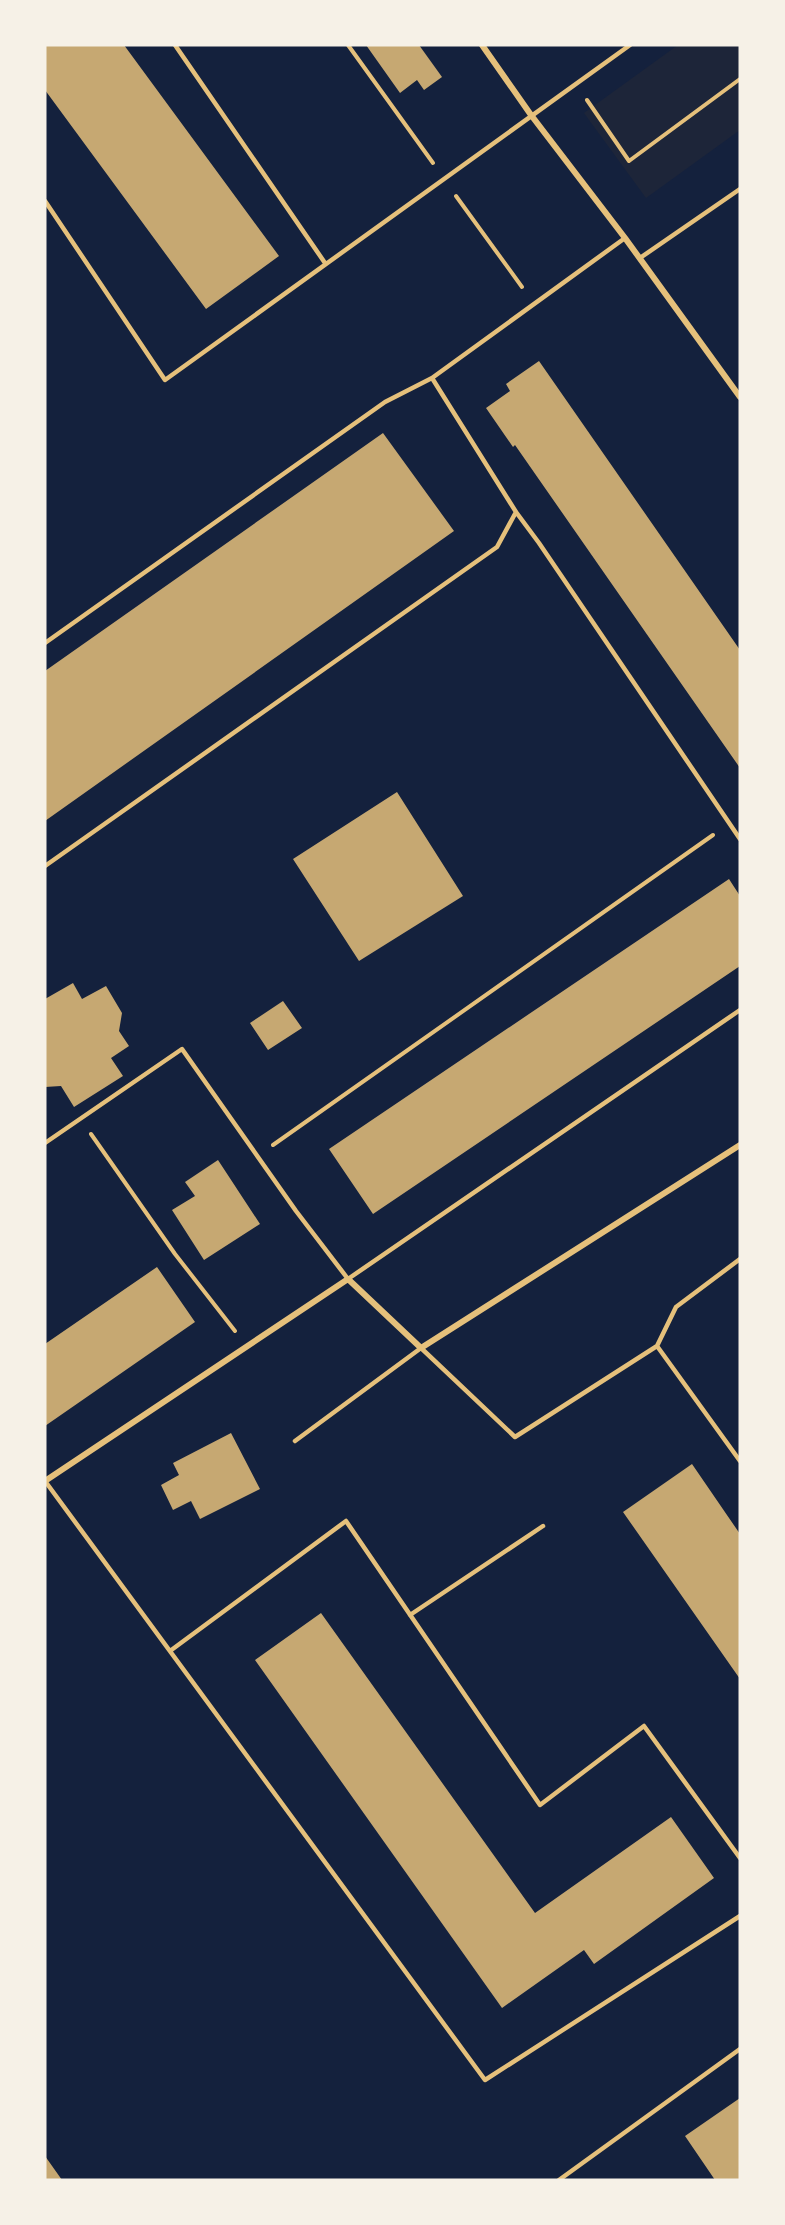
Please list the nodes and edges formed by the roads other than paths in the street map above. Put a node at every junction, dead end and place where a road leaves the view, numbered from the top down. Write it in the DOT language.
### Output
graph roads {
  1 [pos="175,45"];
  2 [pos="482,45"];
  3 [pos="630,45"];
  4 [pos="531,115"];
  5 [pos="740,189"];
  6 [pos="45,201"];
  7 [pos="625,238"];
  8 [pos="640,258"];
  9 [pos="325,263"];
  10 [pos="432,378"];
  11 [pos="740,397"];
  12 [pos="516,512"];
  13 [pos="45,643"];
  14 [pos="740,839"];
  15 [pos="45,866"];
  16 [pos="740,1010"];
  17 [pos="45,1143"];
  18 [pos="740,1145"];
  19 [pos="740,1259"];
  20 [pos="348,1279"];
  21 [pos="657,1346"];
  22 [pos="421,1348"];
  23 [pos="295,1441"];
  24 [pos="740,1461"];
  25 [pos="45,1481"];
  26 [pos="543,1526"];
  27 [pos="410,1615"];
  28 [pos="170,1651"];
  29 [pos="740,1858"];
  30 [pos="740,1916"];
  31 [pos="740,2049"];
  32 [pos="559,2180"];
  1 -- 9 [label="lane"];
  2 -- 4 [label="street"];
  3 -- 4 [label="lane"];
  4 -- 7 [label="street"];
  4 -- 9 [label="lane"];
  5 -- 8 [label="lane"];
  6 -- 9 [label="lane"];
  7 -- 8 [label="street"];
  7 -- 10 [label="lane"];
  8 -- 11 [label="street"];
  10 -- 12 [label="lane"];
  10 -- 13 [label="lane"];
  12 -- 14 [label="lane"];
  12 -- 15 [label="lane"];
  16 -- 20 [label="lane"];
  17 -- 20 [label="lane"];
  18 -- 22 [label="street"];
  19 -- 21 [label="lane"];
  20 -- 22 [label="street"];
  20 -- 25 [label="street"];
  21 -- 22 [label="lane"];
  21 -- 24 [label="lane"];
  22 -- 23 [label="lane"];
  25 -- 28 [label="lane"];
  26 -- 27 [label="lane"];
  27 -- 28 [label="lane"];
  27 -- 29 [label="lane"];
  28 -- 30 [label="lane"];
  31 -- 32 [label="lane"];
}
